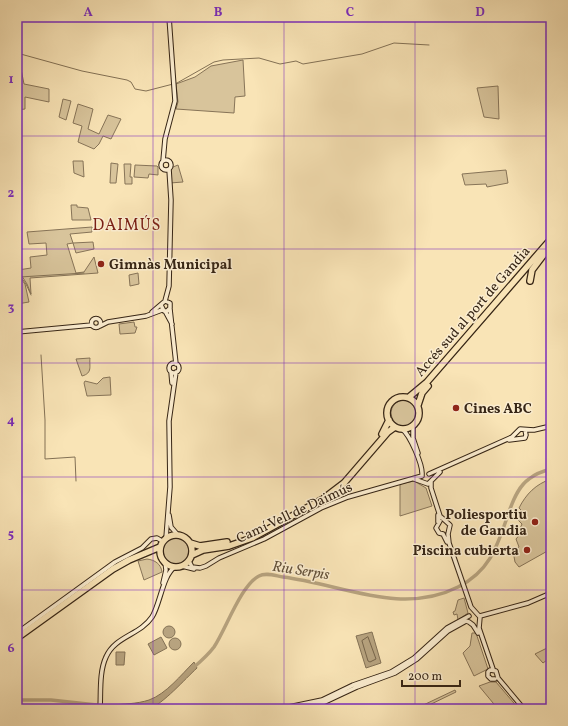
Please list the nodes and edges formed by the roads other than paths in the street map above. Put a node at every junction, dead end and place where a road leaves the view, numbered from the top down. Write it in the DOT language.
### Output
graph roads {
  1 [pos="170,17"];
  2 [pos="165,161"];
  3 [pos="166,169"];
  4 [pos="551,239"];
  5 [pos="551,244"];
  6 [pos="530,281"];
  7 [pos="169,286"];
  8 [pos="165,301"];
  9 [pos="170,303"];
  10 [pos="161,305"];
  11 [pos="170,309"];
  12 [pos="164,311"];
  13 [pos="142,317"];
  14 [pos="100,321"];
  15 [pos="108,322"];
  16 [pos="92,323"];
  17 [pos="100,326"];
  18 [pos="172,326"];
  19 [pos="17,332"];
  20 [pos="174,363"];
  21 [pos="171,372"];
  22 [pos="176,372"];
  23 [pos="409,397"];
  24 [pos="418,404"];
  25 [pos="170,408"];
  26 [pos="389,420"];
  27 [pos="413,426"];
  28 [pos="551,426"];
  29 [pos="395,427"];
  30 [pos="402,429"];
  31 [pos="526,432"];
  32 [pos="516,434"];
  33 [pos="518,439"];
  34 [pos="428,474"];
  35 [pos="422,476"];
  36 [pos="414,479"];
  37 [pos="431,481"];
  38 [pos="424,483"];
  39 [pos="169,509"];
  40 [pos="444,520"];
  41 [pos="438,522"];
  42 [pos="448,531"];
  43 [pos="177,534"];
  44 [pos="443,534"];
  45 [pos="163,542"];
  46 [pos="190,543"];
  47 [pos="144,555"];
  48 [pos="161,557"];
  49 [pos="190,558"];
  50 [pos="165,562"];
  51 [pos="182,566"];
  52 [pos="206,566"];
  53 [pos="175,567"];
  54 [pos="459,574"];
  55 [pos="161,592"];
  56 [pos="551,593"];
  57 [pos="471,607"];
  58 [pos="474,612"];
  59 [pos="469,616"];
  60 [pos="480,616"];
  61 [pos="469,622"];
  62 [pos="479,622"];
  63 [pos="473,624"];
  64 [pos="17,632"];
  65 [pos="17,638"];
  66 [pos="492,669"];
  67 [pos="497,674"];
  68 [pos="495,678"];
  69 [pos="100,709"];
  70 [pos="279,709"];
  71 [pos="291,709"];
  72 [pos="523,709"];
  1 -- 2 [label="main road"];
  2 -- 3 [label="main road"];
  2 -- 3 [label="main road"];
  3 -- 7 [label="main road"];
  4 -- 23 [label="highway, Accés sud al port de Gandia"];
  5 -- 6 [label="highway"];
  5 -- 24 [label="highway, Accés sud al port de Gandia"];
  7 -- 8 [label="main road"];
  7 -- 9 [label="main road"];
  8 -- 9 [label="main road"];
  8 -- 10 [label="main road"];
  9 -- 11 [label="main road"];
  10 -- 12 [label="main road"];
  10 -- 13 [label="main road"];
  11 -- 12 [label="main road"];
  11 -- 18 [label="main road"];
  12 -- 13 [label="main road"];
  12 -- 18 [label="main road"];
  13 -- 15 [label="main road"];
  14 -- 15 [label="main road"];
  14 -- 16 [label="main road"];
  14 -- 17 [label="main road"];
  15 -- 17 [label="main road"];
  16 -- 17 [label="main road"];
  16 -- 19 [label="main road"];
  18 -- 20 [label="main road"];
  20 -- 21 [label="main road"];
  20 -- 22 [label="main road"];
  21 -- 22 [label="main road"];
  21 -- 25 [label="main road"];
  22 -- 25 [label="main road"];
  23 -- 24 [label="highway"];
  23 -- 26 [label="highway, Accés sud al port de Gandia"];
  24 -- 27 [label="highway, Accés sud al port de Gandia"];
  25 -- 39 [label="main road"];
  26 -- 29 [label="highway"];
  26 -- 46 [label="highway, Accés sud al port de Gandia"];
  27 -- 30 [label="highway"];
  27 -- 34 [label="main road"];
  28 -- 31 [label="main road"];
  29 -- 30 [label="highway"];
  29 -- 49 [label="highway"];
  30 -- 35 [label="main road"];
  31 -- 32 [label="main road, Camí Vell de Daimús"];
  31 -- 33 [label="main road"];
  32 -- 33 [label="main road"];
  32 -- 34 [label="main road, Camí Vell de Daimús"];
  33 -- 37 [label="main road"];
  34 -- 35 [label="main road, Camí Vell de Daimús"];
  34 -- 37 [label="main road"];
  35 -- 36 [label="main road, Camí Vell de Daimús"];
  35 -- 38 [label="main road"];
  36 -- 38 [label="main road"];
  36 -- 52 [label="main road, Camí Vell de Daimús"];
  37 -- 38 [label="main road"];
  37 -- 40 [label="main road"];
  38 -- 41 [label="main road"];
  39 -- 43 [label="main road"];
  39 -- 45 [label="main road"];
  40 -- 41 [label="main road"];
  40 -- 42 [label="main road"];
  41 -- 44 [label="main road"];
  42 -- 44 [label="main road"];
  42 -- 54 [label="main road"];
  43 -- 45 [label="highway"];
  43 -- 46 [label="highway, Accés sud al port de Gandia"];
  44 -- 54 [label="main road"];
  45 -- 47 [label="highway"];
  45 -- 48 [label="highway"];
  45 -- 64 [label="main road"];
  46 -- 49 [label="highway"];
  47 -- 48 [label="highway"];
  47 -- 65 [label="highway"];
  48 -- 50 [label="highway"];
  49 -- 51 [label="highway"];
  49 -- 52 [label="main road"];
  50 -- 53 [label="highway"];
  50 -- 55 [label="main road"];
  51 -- 52 [label="main road"];
  51 -- 53 [label="highway"];
  53 -- 55 [label="main road"];
  54 -- 57 [label="main road"];
  55 -- 69 [label="main road"];
  56 -- 60 [label="main road"];
  57 -- 58 [label="main road"];
  57 -- 59 [label="main road"];
  58 -- 59 [label="main road"];
  58 -- 60 [label="main road"];
  59 -- 61 [label="main road"];
  59 -- 70 [label="main road"];
  60 -- 62 [label="main road"];
  61 -- 63 [label="main road"];
  61 -- 71 [label="main road"];
  62 -- 63 [label="main road"];
  62 -- 66 [label="main road"];
  63 -- 66 [label="main road"];
  66 -- 67 [label="main road"];
  66 -- 68 [label="main road"];
  67 -- 68 [label="main road"];
  67 -- 72 [label="main road"];
  68 -- 72 [label="main road"];
}
